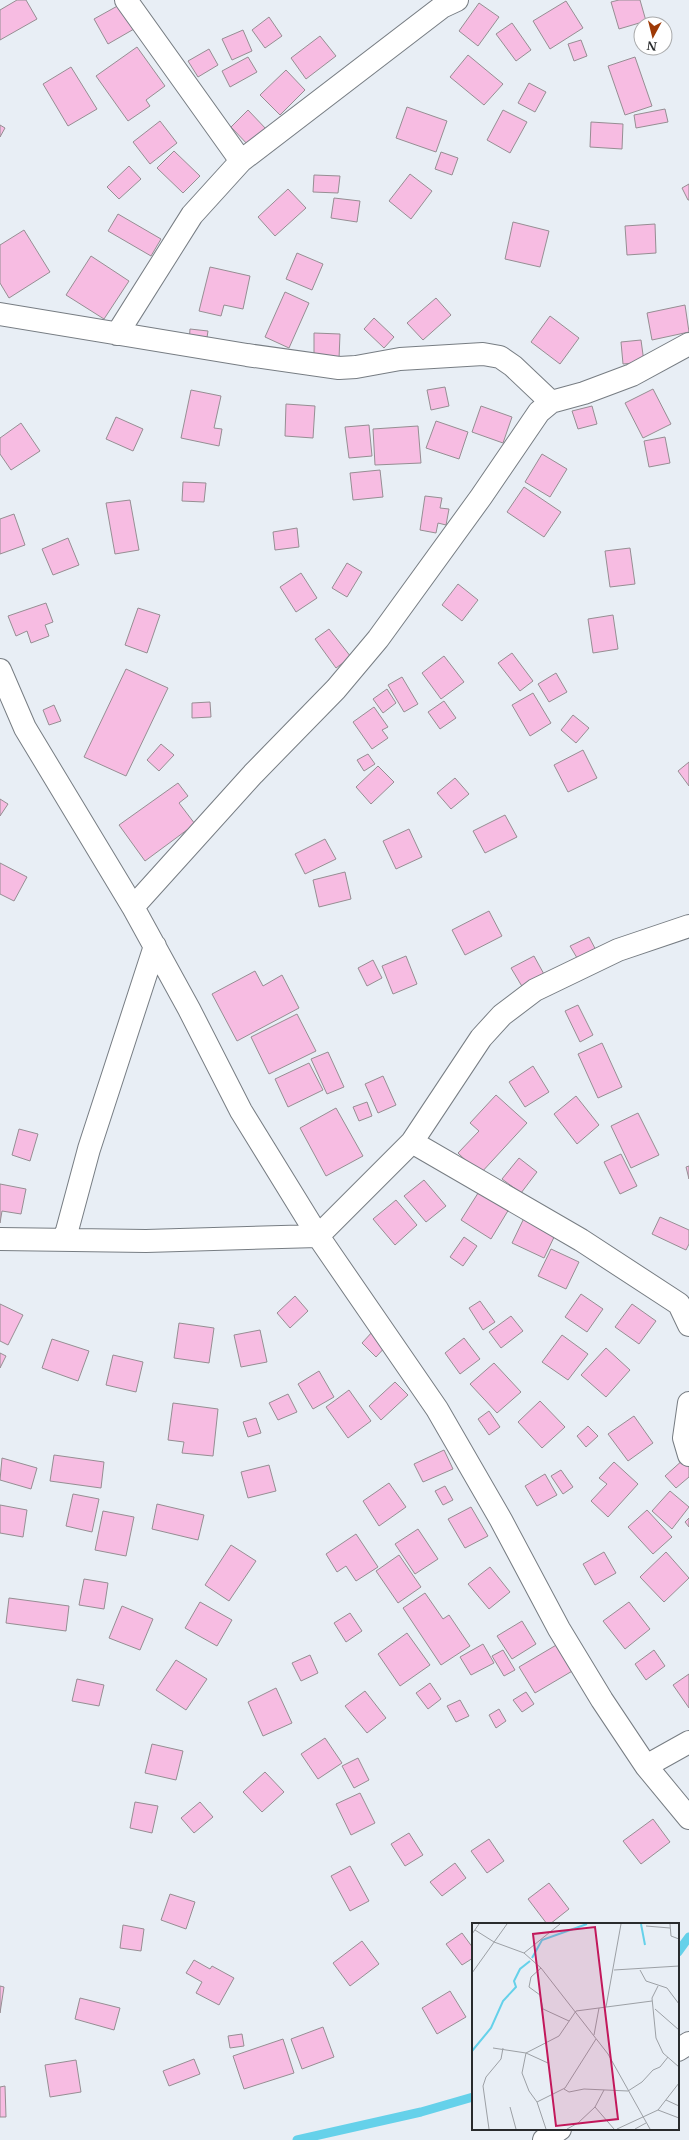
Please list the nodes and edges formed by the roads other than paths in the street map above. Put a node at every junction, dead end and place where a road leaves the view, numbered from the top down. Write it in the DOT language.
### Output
graph roads {
  1 [pos="126,0"];
  2 [pos="457,0"];
  3 [pos="241,161"];
  4 [pos="0,314"];
  5 [pos="117,334"];
  6 [pos="689,344"];
  7 [pos="551,402"];
  8 [pos="0,670"];
  9 [pos="133,907"];
  10 [pos="689,926"];
  11 [pos="154,946"];
  12 [pos="412,1142"];
  13 [pos="318,1236"];
  14 [pos="0,1238"];
  15 [pos="65,1238"];
  16 [pos="689,1325"];
  17 [pos="689,1403"];
  18 [pos="689,1455"];
  19 [pos="689,1742"];
  20 [pos="646,1766"];
  21 [pos="689,1818"];
  22 [pos="689,2042"];
  23 [pos="679,2049"];
  24 [pos="559,2130"];
  25 [pos="544,2140"];
  1 -- 3 [label="street"];
  2 -- 3 [label="street"];
  3 -- 5 [label="street"];
  4 -- 5 [label="street"];
  5 -- 7 [label="street"];
  6 -- 7 [label="street"];
  7 -- 9 [label="street"];
  8 -- 9 [label="street"];
  9 -- 11 [label="street"];
  10 -- 12 [label="street"];
  11 -- 13 [label="street"];
  11 -- 15 [label="street"];
  12 -- 13 [label="street"];
  12 -- 16 [label="street"];
  13 -- 15 [label="street"];
  13 -- 20 [label="street"];
  14 -- 15 [label="street"];
  17 -- 18 [label="street"];
  19 -- 20 [label="street"];
  20 -- 21 [label="street"];
  22 -- 23 [label="street"];
  24 -- 25 [label="street"];
}
